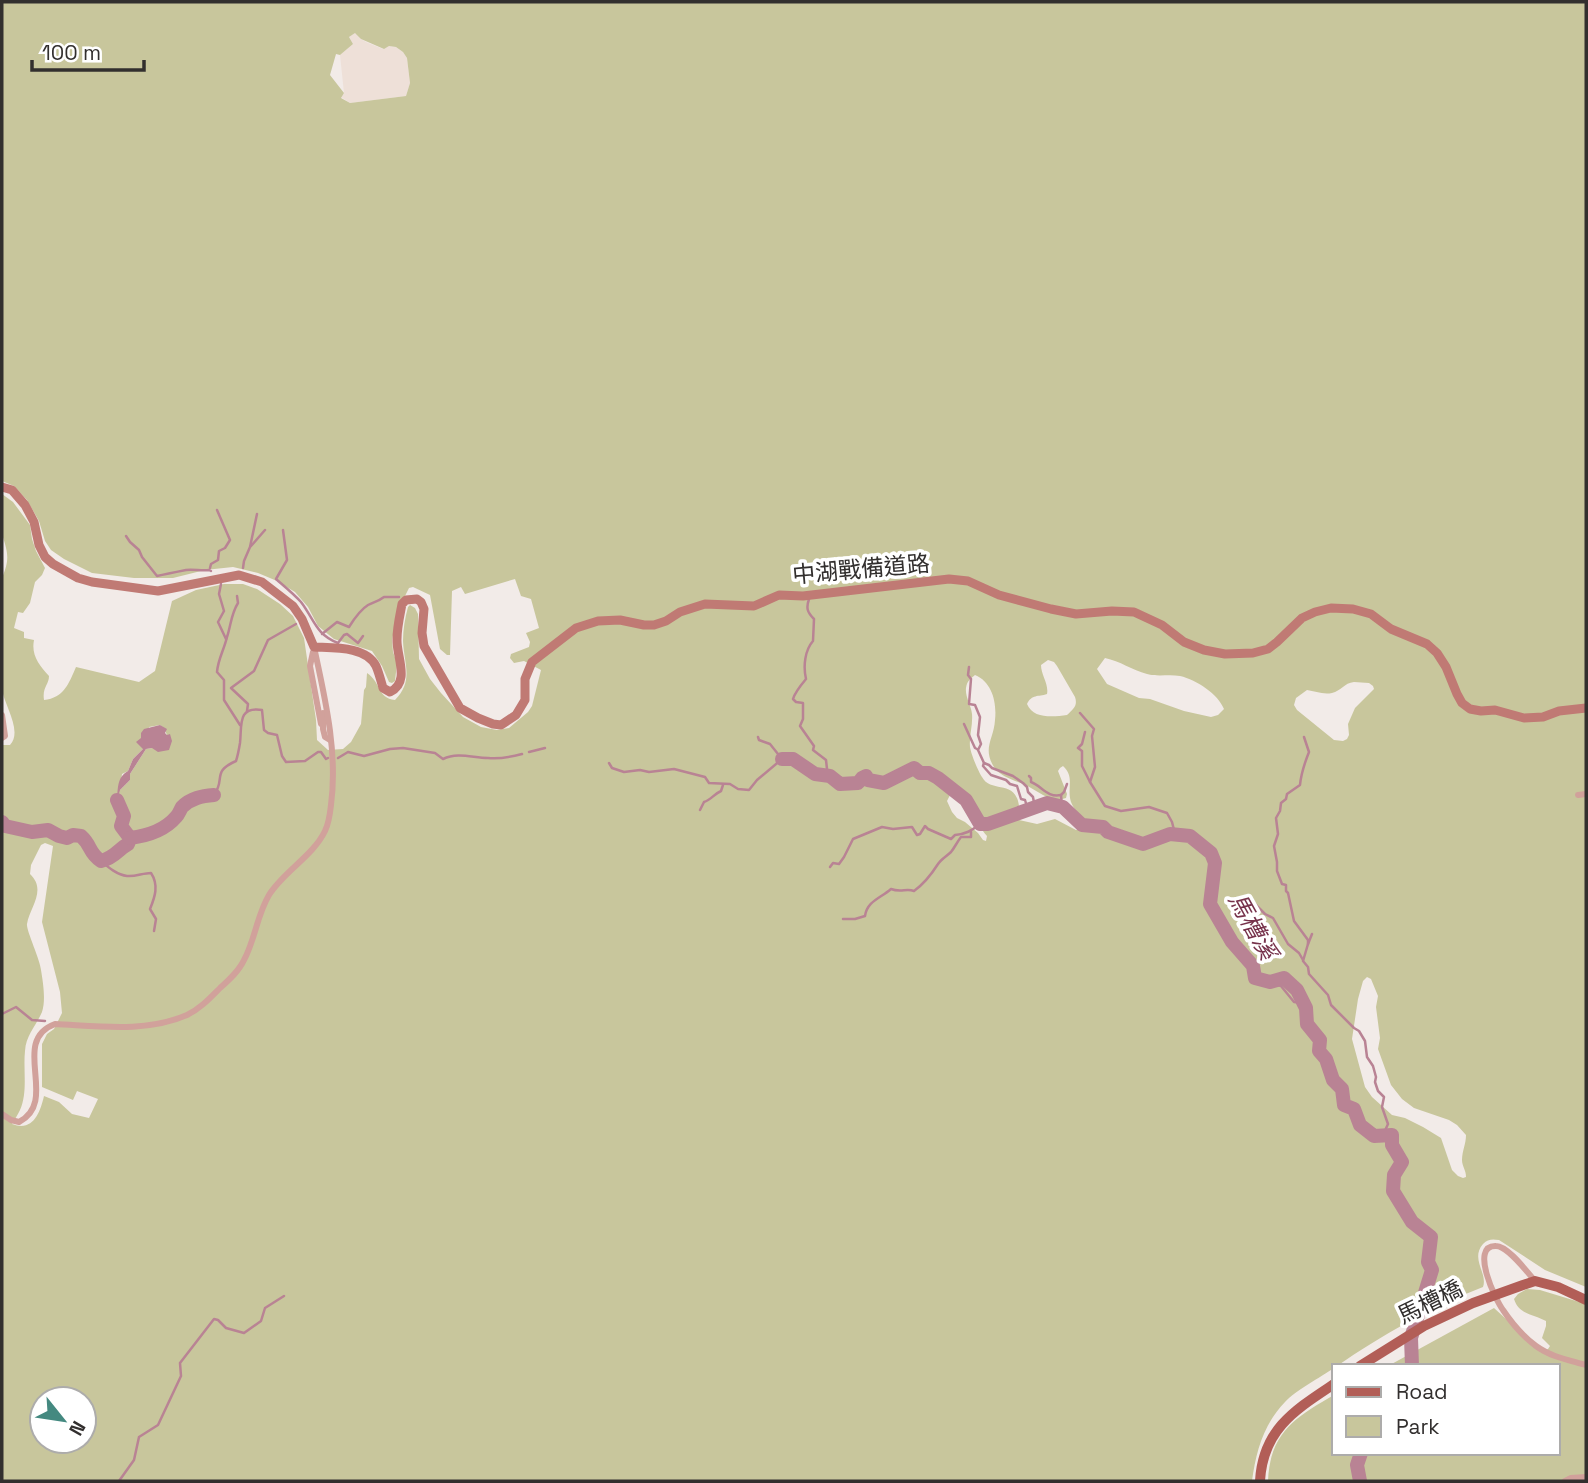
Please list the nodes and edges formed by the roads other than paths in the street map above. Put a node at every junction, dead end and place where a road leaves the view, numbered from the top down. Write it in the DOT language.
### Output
graph roads {
  1 [pos="2,487"];
  2 [pos="314,647"];
  3 [pos="1586,708"];
  4 [pos="2,715"];
  5 [pos="318,715"];
  6 [pos="323,729"];
  7 [pos="2,738"];
  8 [pos="330,740"];
  9 [pos="1586,794"];
  10 [pos="1578,795"];
  11 [pos="2,1114"];
  12 [pos="1535,1281"];
  13 [pos="1586,1300"];
  14 [pos="1363,1364"];
  15 [pos="1586,1365"];
  16 [pos="1332,1385"];
  17 [pos="1261,1476"];
  18 [pos="1586,1477"];
  19 [pos="1565,1481"];
  1 -- 2 [label="street"];
  2 -- 3 [label="street, 中湖戰備道路"];
  2 -- 5 [label="street"];
  2 -- 6 [label="street"];
  2 -- 8 [label="street"];
  4 -- 7 [label="street"];
  5 -- 6 [label="street"];
  5 -- 8 [label="street"];
  6 -- 8 [label="street"];
  8 -- 11 [label="street"];
  9 -- 10 [label="street"];
  12 -- 13 [label="main road"];
  12 -- 14 [label="main road, 馬槽橋"];
  12 -- 15 [label="street"];
  16 -- 17 [label="main road"];
  18 -- 19 [label="street"];
}
